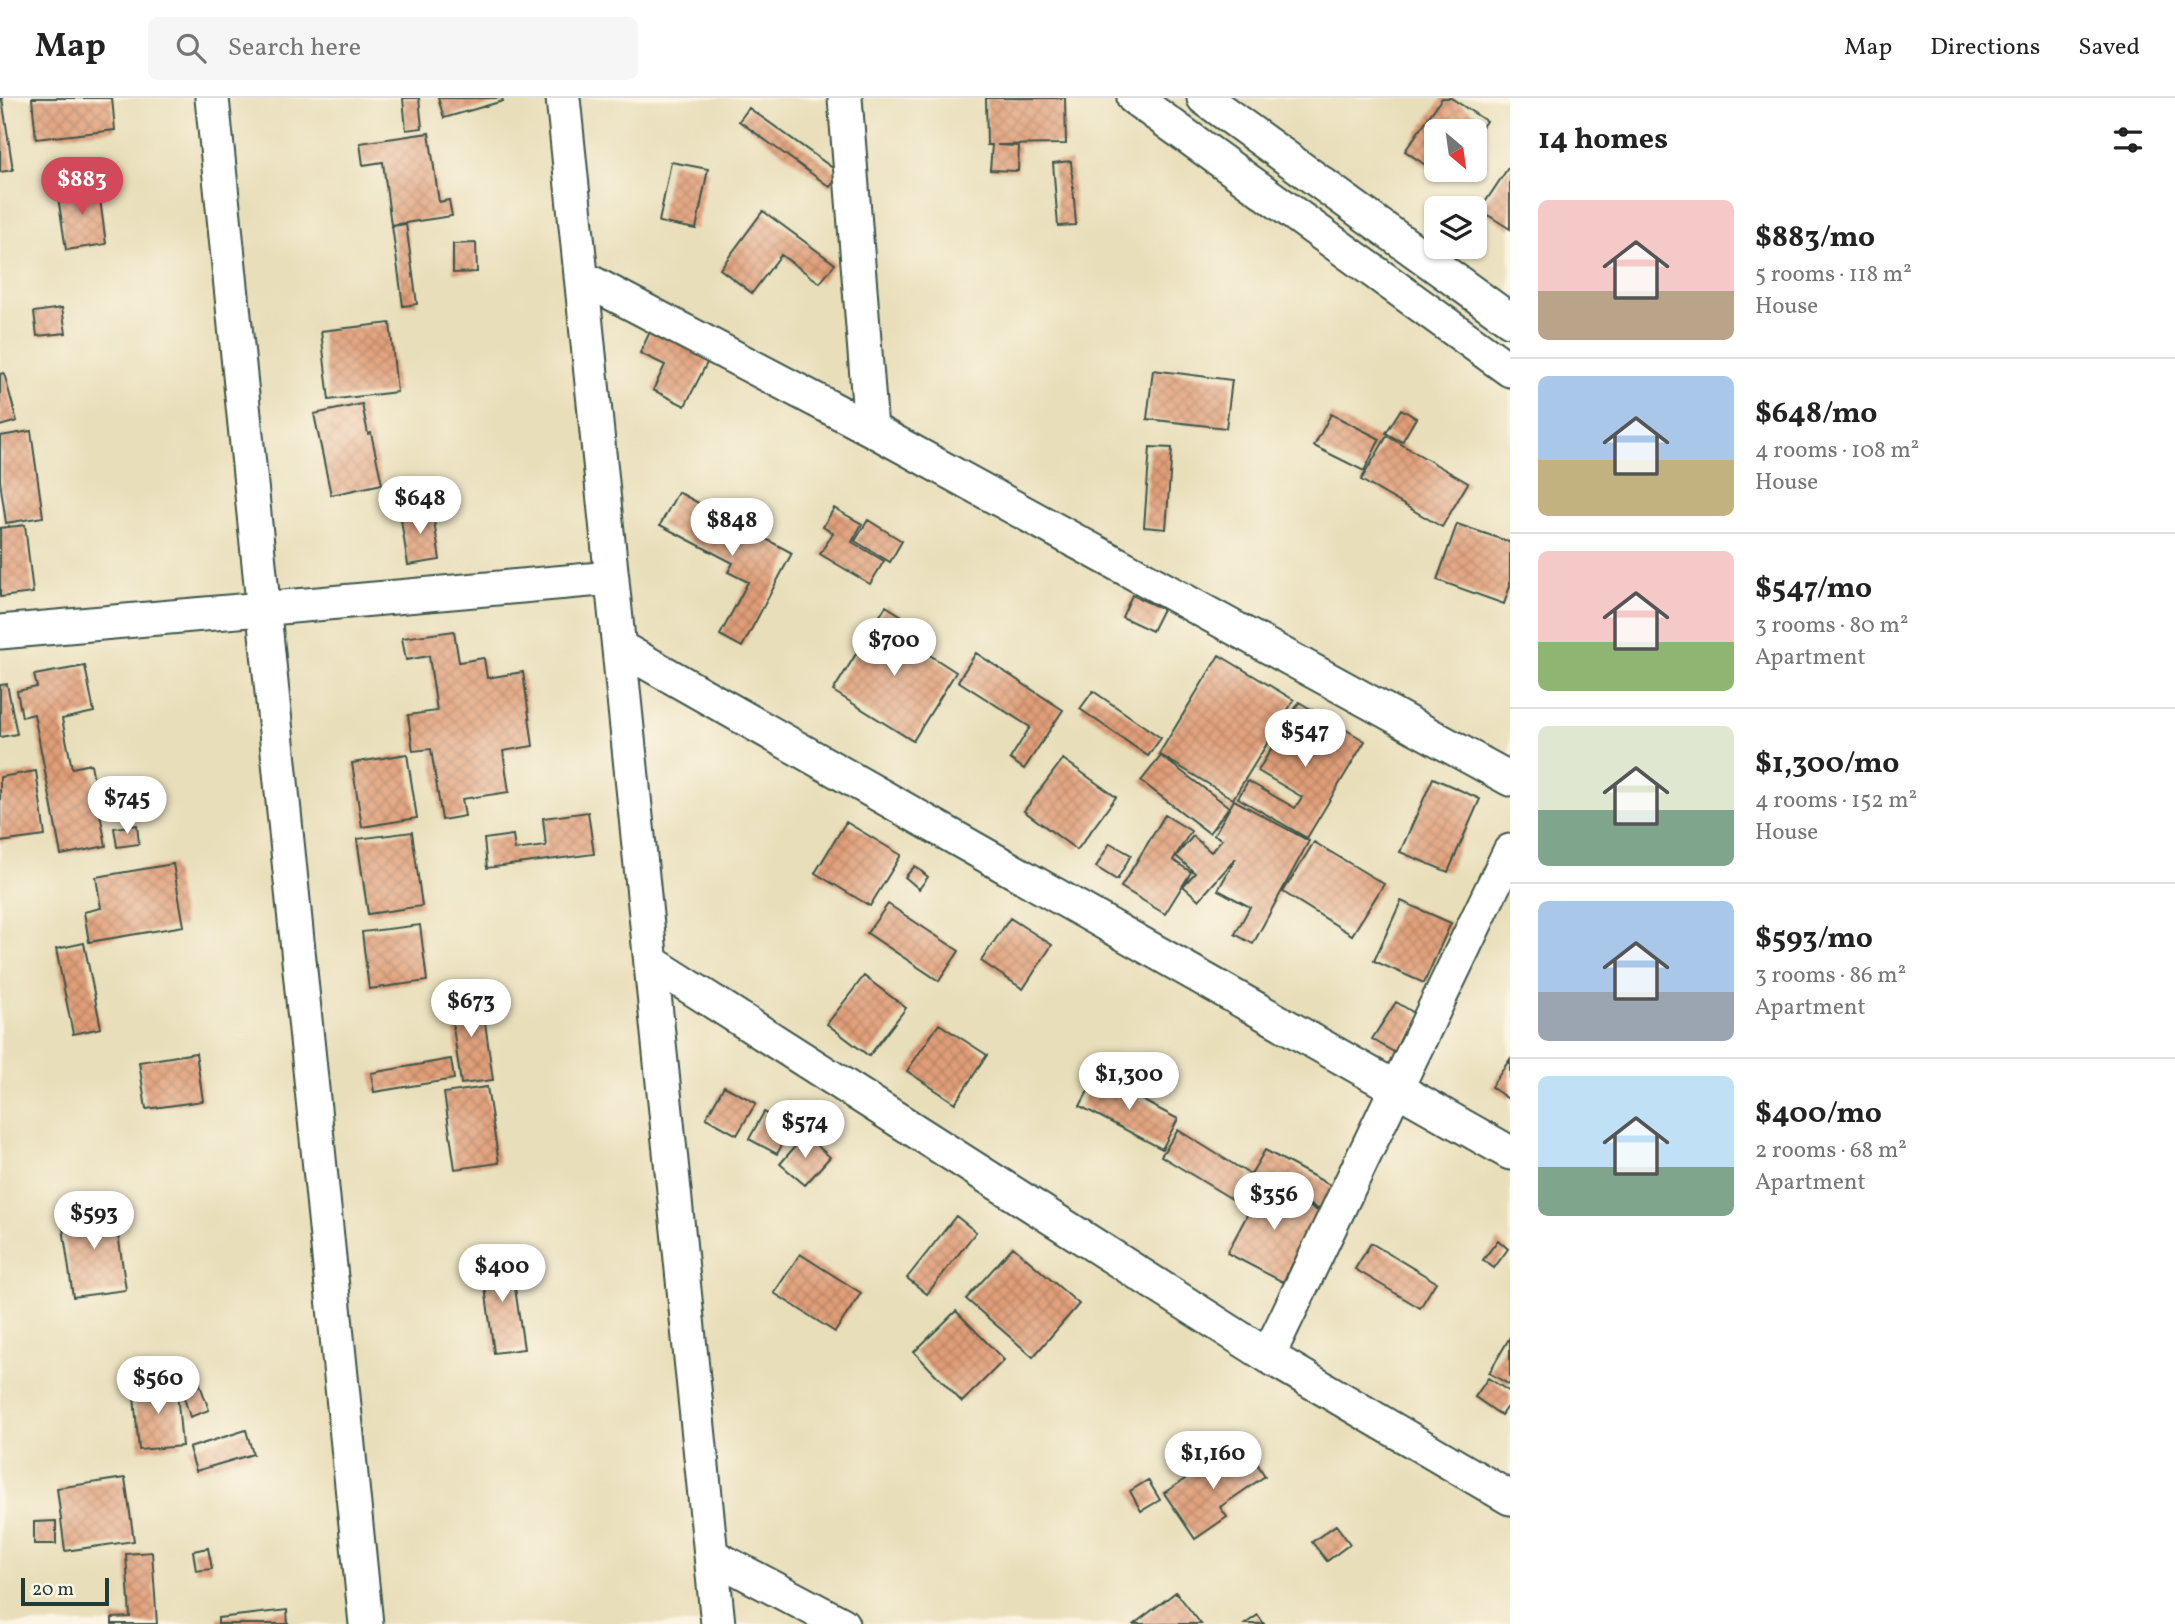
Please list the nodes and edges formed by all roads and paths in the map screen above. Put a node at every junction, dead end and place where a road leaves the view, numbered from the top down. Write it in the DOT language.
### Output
graph roads {
  1 [pos="212,98"];
  2 [pos="563,98"];
  3 [pos="845,98"];
  4 [pos="1134,98"];
  5 [pos="1205,98"];
  6 [pos="581,277"];
  7 [pos="1510,320"];
  8 [pos="1510,370"];
  9 [pos="871,429"];
  10 [pos="612,578"];
  11 [pos="263,609"];
  12 [pos="0,632"];
  13 [pos="619,647"];
  14 [pos="1510,779"];
  15 [pos="1510,851"];
  16 [pos="651,962"];
  17 [pos="1395,1089"];
  18 [pos="1510,1153"];
  19 [pos="1268,1356"];
  20 [pos="1510,1498"];
  21 [pos="711,1555"];
  22 [pos="366,1624"];
  23 [pos="718,1624"];
  24 [pos="842,1624"];
  1 -- 11 [label="street"];
  2 -- 6 [label="street"];
  3 -- 9 [label="street"];
  4 -- 8 [label="street"];
  5 -- 7 [label="street"];
  6 -- 9 [label="street"];
  6 -- 10 [label="street"];
  9 -- 14 [label="street"];
  10 -- 11 [label="street"];
  10 -- 13 [label="street"];
  11 -- 12 [label="street"];
  11 -- 22 [label="street"];
  13 -- 16 [label="street"];
  13 -- 17 [label="street"];
  15 -- 17 [label="street"];
  16 -- 19 [label="street"];
  16 -- 21 [label="street"];
  17 -- 18 [label="street"];
  17 -- 19 [label="street"];
  19 -- 20 [label="street"];
  21 -- 23 [label="street"];
  21 -- 24 [label="street"];
}
